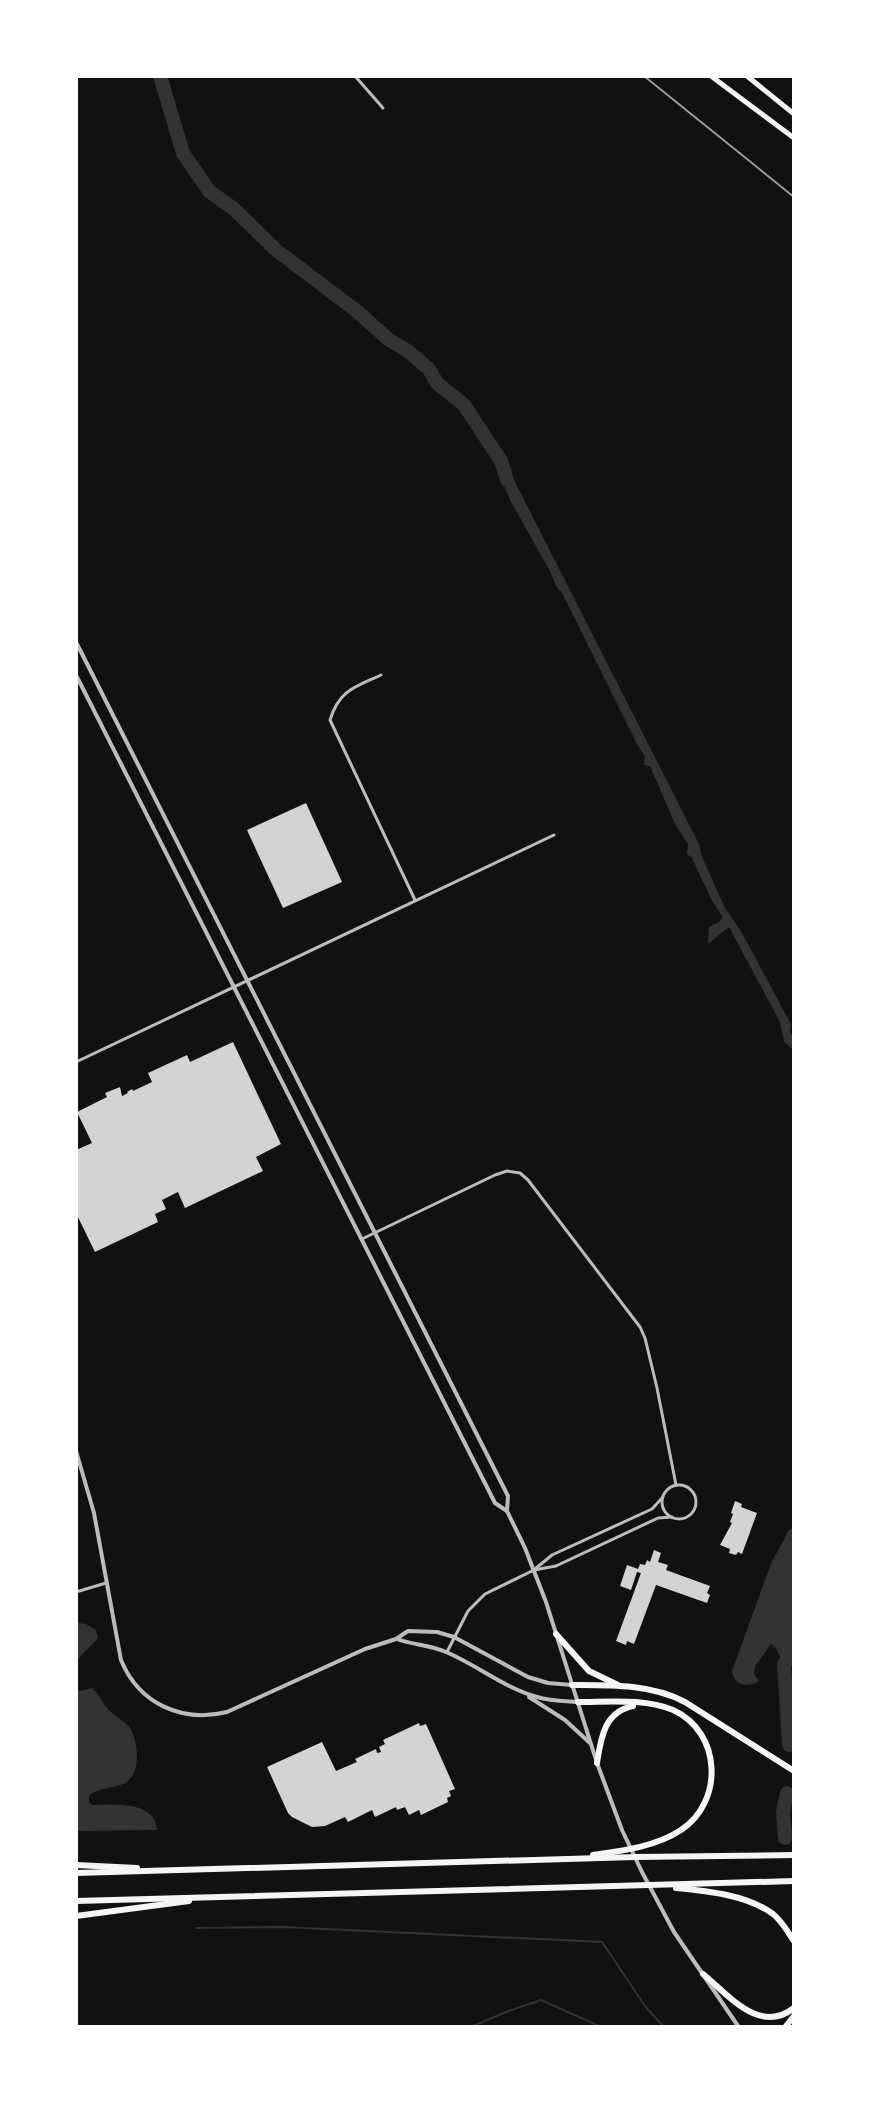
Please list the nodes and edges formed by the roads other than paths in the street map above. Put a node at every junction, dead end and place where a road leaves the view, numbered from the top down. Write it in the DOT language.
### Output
graph roads {
  1 [pos="355,76"];
  2 [pos="711,76"];
  3 [pos="747,76"];
  4 [pos="382,108"];
  5 [pos="794,114"];
  6 [pos="794,138"];
  7 [pos="76,642"];
  8 [pos="76,675"];
  9 [pos="381,675"];
  10 [pos="554,835"];
  11 [pos="415,900"];
  12 [pos="248,980"];
  13 [pos="235,987"];
  14 [pos="76,1062"];
  15 [pos="375,1232"];
  16 [pos="362,1239"];
  17 [pos="76,1451"];
  18 [pos="676,1485"];
  19 [pos="663,1497"];
  20 [pos="507,1511"];
  21 [pos="672,1518"];
  22 [pos="534,1570"];
  23 [pos="106,1583"];
  24 [pos="76,1592"];
  25 [pos="556,1634"];
  26 [pos="454,1637"];
  27 [pos="396,1639"];
  28 [pos="447,1652"];
  29 [pos="572,1685"];
  30 [pos="627,1688"];
  31 [pos="524,1693"];
  32 [pos="578,1702"];
  33 [pos="649,1704"];
  34 [pos="591,1745"];
  35 [pos="597,1764"];
  36 [pos="794,1771"];
  37 [pos="794,1855"];
  38 [pos="530,1860"];
  39 [pos="76,1864"];
  40 [pos="176,1871"];
  41 [pos="76,1874"];
  42 [pos="794,1881"];
  43 [pos="649,1885"];
  44 [pos="225,1897"];
  45 [pos="76,1901"];
  46 [pos="76,1916"];
  47 [pos="794,1941"];
  48 [pos="703,1974"];
  49 [pos="794,2008"];
  50 [pos="794,2016"];
  51 [pos="738,2026"];
  52 [pos="786,2026"];
  1 -- 4 [label="street"];
  2 -- 6 [label="highway"];
  3 -- 5 [label="highway"];
  7 -- 12 [label="street"];
  8 -- 13 [label="street"];
  9 -- 11 [label="street"];
  10 -- 11 [label="street"];
  11 -- 12 [label="street"];
  12 -- 13 [label="street"];
  12 -- 15 [label="street"];
  13 -- 14 [label="street"];
  13 -- 16 [label="street"];
  15 -- 16 [label="street"];
  15 -- 18 [label="street"];
  15 -- 20 [label="street"];
  16 -- 20 [label="street"];
  17 -- 23 [label="street"];
  18 -- 19 [label="street"];
  18 -- 21 [label="street"];
  19 -- 21 [label="street"];
  19 -- 22 [label="street"];
  20 -- 22 [label="street"];
  21 -- 22 [label="street"];
  22 -- 25 [label="street"];
  22 -- 26 [label="street"];
  23 -- 24 [label="street"];
  23 -- 27 [label="street"];
  25 -- 29 [label="street"];
  25 -- 30 [label="highway"];
  26 -- 27 [label="street"];
  26 -- 28 [label="street"];
  26 -- 29 [label="street"];
  27 -- 28 [label="street"];
  28 -- 31 [label="street"];
  29 -- 30 [label="highway"];
  29 -- 32 [label="street"];
  30 -- 36 [label="highway"];
  31 -- 32 [label="street"];
  31 -- 34 [label="street"];
  32 -- 33 [label="highway"];
  32 -- 34 [label="street"];
  33 -- 35 [label="highway"];
  33 -- 38 [label="highway"];
  34 -- 35 [label="street"];
  35 -- 48 [label="street"];
  37 -- 38 [label="highway"];
  38 -- 40 [label="highway"];
  39 -- 40 [label="highway"];
  40 -- 41 [label="highway"];
  42 -- 43 [label="highway"];
  43 -- 44 [label="highway"];
  43 -- 47 [label="highway"];
  44 -- 45 [label="highway"];
  44 -- 46 [label="highway"];
  48 -- 49 [label="highway"];
  48 -- 51 [label="street"];
  50 -- 52 [label="highway"];
}
